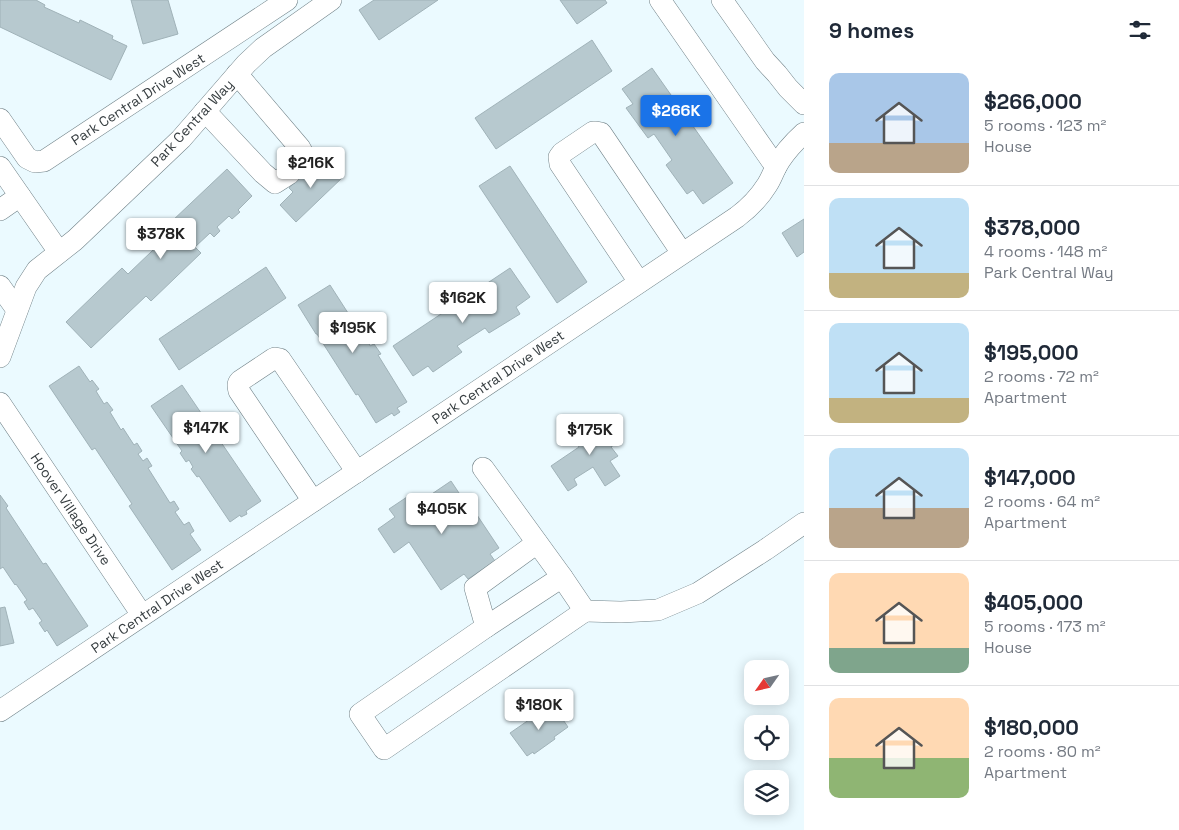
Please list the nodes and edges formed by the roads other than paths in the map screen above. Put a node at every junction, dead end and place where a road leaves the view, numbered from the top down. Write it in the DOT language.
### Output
graph roads {
  1 [pos="287,0"];
  2 [pos="331,0"];
  3 [pos="660,0"];
  4 [pos="722,0"];
  5 [pos="237,74"];
  6 [pos="804,104"];
  7 [pos="205,111"];
  8 [pos="0,119"];
  9 [pos="804,133"];
  10 [pos="0,167"];
  11 [pos="776,167"];
  12 [pos="20,196"];
  13 [pos="0,210"];
  14 [pos="59,252"];
  15 [pos="682,253"];
  16 [pos="639,282"];
  17 [pos="0,286"];
  18 [pos="17,310"];
  19 [pos="0,357"];
  20 [pos="0,403"];
  21 [pos="483,468"];
  22 [pos="356,472"];
  23 [pos="313,501"];
  24 [pos="804,523"];
  25 [pos="537,543"];
  26 [pos="562,577"];
  27 [pos="585,611"];
  28 [pos="142,615"];
  29 [pos="486,627"];
  30 [pos="0,711"];
  1 -- 8 [label="street, Park Central Drive West"];
  2 -- 5 [label="street, Park Central Way"];
  3 -- 11 [label="street"];
  4 -- 6 [label="street"];
  5 -- 7 [label="street, Park Central Way"];
  5 -- 7 [label="street"];
  7 -- 14 [label="street, Park Central Way"];
  9 -- 11 [label="street, Park Central Drive West"];
  10 -- 12 [label="street"];
  11 -- 15 [label="street, Park Central Drive West"];
  12 -- 13 [label="street"];
  12 -- 14 [label="street"];
  14 -- 18 [label="street"];
  15 -- 16 [label="street, Park Central Drive West"];
  15 -- 16 [label="street"];
  16 -- 22 [label="street, Park Central Drive West"];
  17 -- 18 [label="street"];
  18 -- 19 [label="street"];
  20 -- 28 [label="street, Hoover Village Drive"];
  21 -- 25 [label="street"];
  22 -- 23 [label="street, Park Central Drive West"];
  22 -- 23 [label="street"];
  23 -- 28 [label="street, Park Central Drive West"];
  24 -- 27 [label="street"];
  25 -- 26 [label="street"];
  25 -- 29 [label="street"];
  26 -- 27 [label="street"];
  26 -- 29 [label="street"];
  27 -- 29 [label="street"];
  28 -- 30 [label="street, Park Central Drive West"];
}
